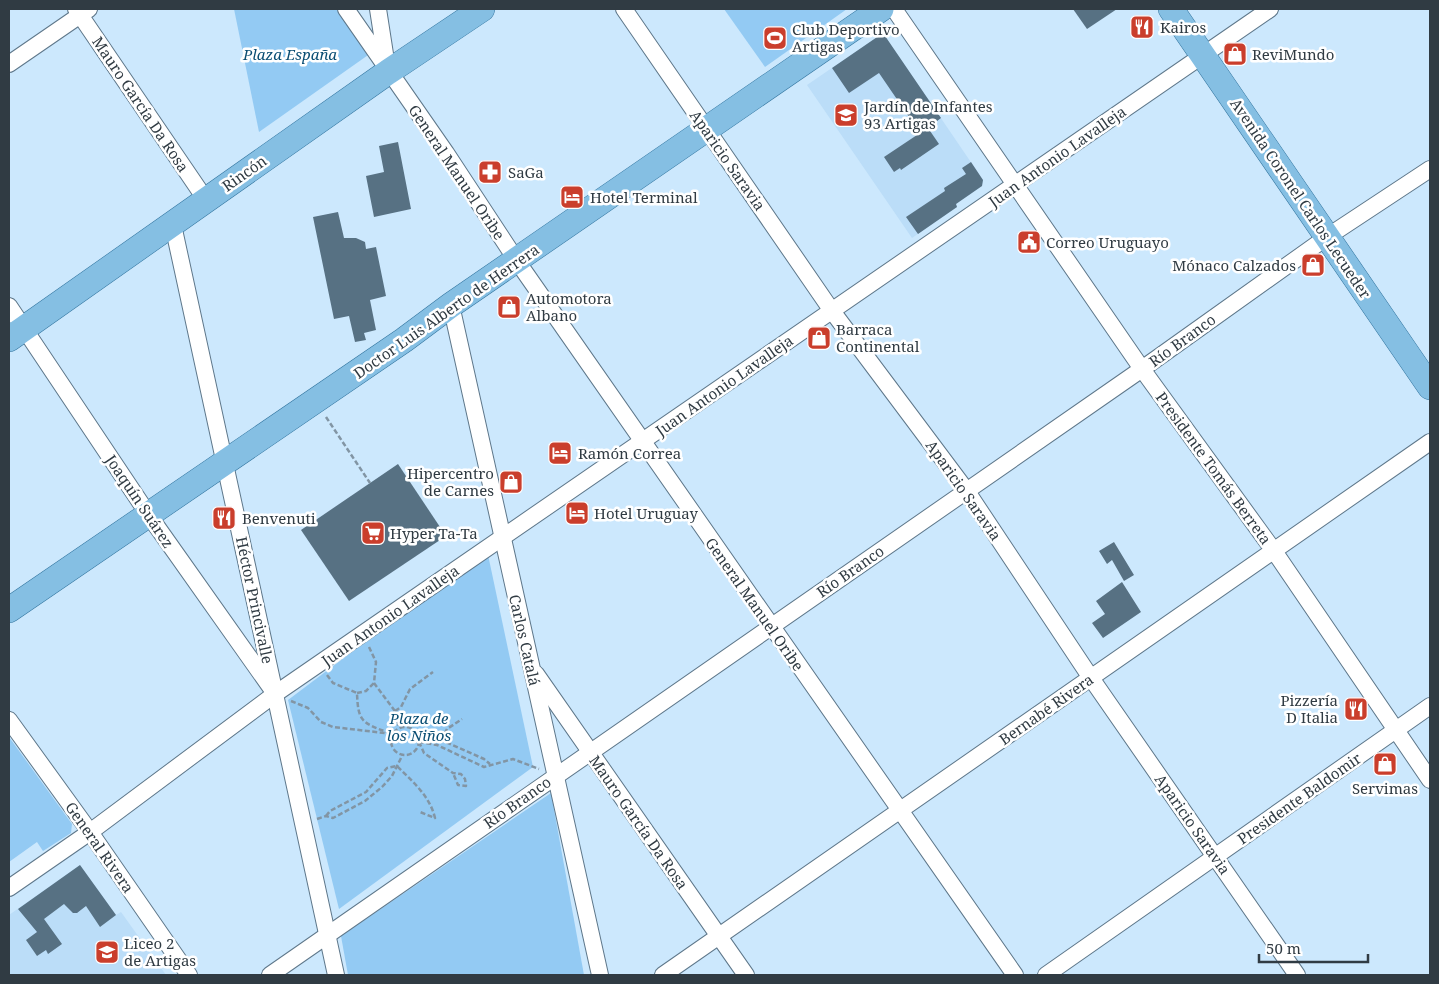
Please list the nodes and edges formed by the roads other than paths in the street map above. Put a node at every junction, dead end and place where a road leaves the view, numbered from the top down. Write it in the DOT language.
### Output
graph roads {
  1 [pos="346,9"];
  2 [pos="378,9"];
  3 [pos="482,9"];
  4 [pos="624,9"];
  5 [pos="881,9"];
  6 [pos="894,9"];
  7 [pos="1171,9"];
  8 [pos="1270,9"];
  9 [pos="82,11"];
  10 [pos="1203,55"];
  11 [pos="9,64"];
  12 [pos="388,72"];
  13 [pos="706,130"];
  14 [pos="1430,168"];
  15 [pos="1015,186"];
  16 [pos="206,200"];
  17 [pos="173,225"];
  18 [pos="1327,237"];
  19 [pos="517,261"];
  20 [pos="451,305"];
  21 [pos="9,306"];
  22 [pos="832,311"];
  23 [pos="16,334"];
  24 [pos="1142,369"];
  25 [pos="1430,387"];
  26 [pos="643,441"];
  27 [pos="1430,442"];
  28 [pos="224,462"];
  29 [pos="966,490"];
  30 [pos="148,514"];
  31 [pos="502,538"];
  32 [pos="1274,551"];
  33 [pos="9,610"];
  34 [pos="771,627"];
  35 [pos="532,668"];
  36 [pos="1091,678"];
  37 [pos="275,694"];
  38 [pos="1430,706"];
  39 [pos="9,720"];
  40 [pos="1396,730"];
  41 [pos="590,752"];
  42 [pos="556,776"];
  43 [pos="1430,780"];
  44 [pos="899,811"];
  45 [pos="90,832"];
  46 [pos="1216,856"];
  47 [pos="9,888"];
  48 [pos="327,933"];
  49 [pos="719,936"];
  50 [pos="188,975"];
  51 [pos="270,975"];
  52 [pos="336,975"];
  53 [pos="600,975"];
  54 [pos="663,975"];
  55 [pos="746,975"];
  56 [pos="1015,975"];
  57 [pos="1046,975"];
  58 [pos="1297,975"];
  1 -- 12 [label="street, General Manuel Oribe"];
  2 -- 12 [label="street"];
  3 -- 12 [label="main road, Rincón"];
  4 -- 13 [label="street, Aparicio Saravia"];
  5 -- 13 [label="main road, Doctor Luis Alberto de Herrera"];
  6 -- 15 [label="street, Presidente Tomás Berreta"];
  7 -- 10 [label="main road, Avenida Coronel Carlos Lecueder"];
  8 -- 10 [label="street, Juan Antonio Lavalleja"];
  9 -- 11 [label="street"];
  9 -- 16 [label="street, Mauro García Da Rosa"];
  10 -- 15 [label="street, Juan Antonio Lavalleja"];
  10 -- 18 [label="main road, Avenida Coronel Carlos Lecueder"];
  12 -- 16 [label="main road, Rincón"];
  12 -- 19 [label="street, General Manuel Oribe"];
  13 -- 19 [label="main road, Doctor Luis Alberto de Herrera"];
  13 -- 22 [label="street, Aparicio Saravia"];
  14 -- 18 [label="street, Río Branco"];
  15 -- 22 [label="street, Juan Antonio Lavalleja"];
  15 -- 24 [label="street, Presidente Tomás Berreta"];
  16 -- 17 [label="main road, Rincón"];
  17 -- 23 [label="main road, Rincón"];
  17 -- 28 [label="street, Héctor Princivalle"];
  18 -- 24 [label="street, Río Branco"];
  18 -- 25 [label="main road, Avenida Coronel Carlos Lecueder"];
  19 -- 20 [label="main road, Doctor Luis Alberto de Herrera"];
  19 -- 26 [label="street, General Manuel Oribe"];
  20 -- 28 [label="main road, Doctor Luis Alberto de Herrera"];
  20 -- 31 [label="street, Carlos Catalá"];
  21 -- 23 [label="street, Joaquín Suárez"];
  22 -- 26 [label="street, Juan Antonio Lavalleja"];
  22 -- 29 [label="street, Aparicio Saravia"];
  23 -- 30 [label="street, Joaquín Suárez"];
  24 -- 29 [label="street, Río Branco"];
  24 -- 32 [label="street, Presidente Tomás Berreta"];
  26 -- 31 [label="street, Juan Antonio Lavalleja"];
  26 -- 34 [label="street, General Manuel Oribe"];
  27 -- 32 [label="street, Bernabé Rivera"];
  28 -- 30 [label="main road, Doctor Luis Alberto de Herrera"];
  28 -- 37 [label="street, Héctor Princivalle"];
  29 -- 34 [label="street, Río Branco"];
  29 -- 36 [label="street, Aparicio Saravia"];
  30 -- 33 [label="main road, Doctor Luis Alberto de Herrera"];
  30 -- 37 [label="street, Joaquín Suárez"];
  31 -- 35 [label="street, Carlos Catalá"];
  31 -- 37 [label="street, Juan Antonio Lavalleja"];
  32 -- 36 [label="street, Bernabé Rivera"];
  32 -- 40 [label="street, Presidente Tomás Berreta"];
  34 -- 41 [label="street, Río Branco"];
  34 -- 44 [label="street, General Manuel Oribe"];
  35 -- 41 [label="street, Mauro García Da Rosa"];
  35 -- 42 [label="street, Carlos Catalá"];
  36 -- 44 [label="street, Bernabé Rivera"];
  36 -- 46 [label="street, Aparicio Saravia"];
  37 -- 45 [label="street, Juan Antonio Lavalleja"];
  37 -- 48 [label="street, Héctor Princivalle"];
  38 -- 40 [label="street, Presidente Baldomir"];
  39 -- 45 [label="street, General Rivera"];
  40 -- 43 [label="street, Presidente Tomás Berreta"];
  40 -- 46 [label="street, Presidente Baldomir"];
  41 -- 42 [label="street, Río Branco"];
  41 -- 49 [label="street, Mauro García Da Rosa"];
  42 -- 48 [label="street, Río Branco"];
  42 -- 53 [label="street, Carlos Catalá"];
  44 -- 49 [label="street, Bernabé Rivera"];
  44 -- 56 [label="street, General Manuel Oribe"];
  45 -- 47 [label="street, Juan Antonio Lavalleja"];
  45 -- 50 [label="street, General Rivera"];
  46 -- 57 [label="street, Presidente Baldomir"];
  46 -- 58 [label="street, Aparicio Saravia"];
  48 -- 51 [label="street, Río Branco"];
  48 -- 52 [label="street, Héctor Princivalle"];
  49 -- 54 [label="street, Bernabé Rivera"];
  49 -- 55 [label="street, Mauro García Da Rosa"];
}
